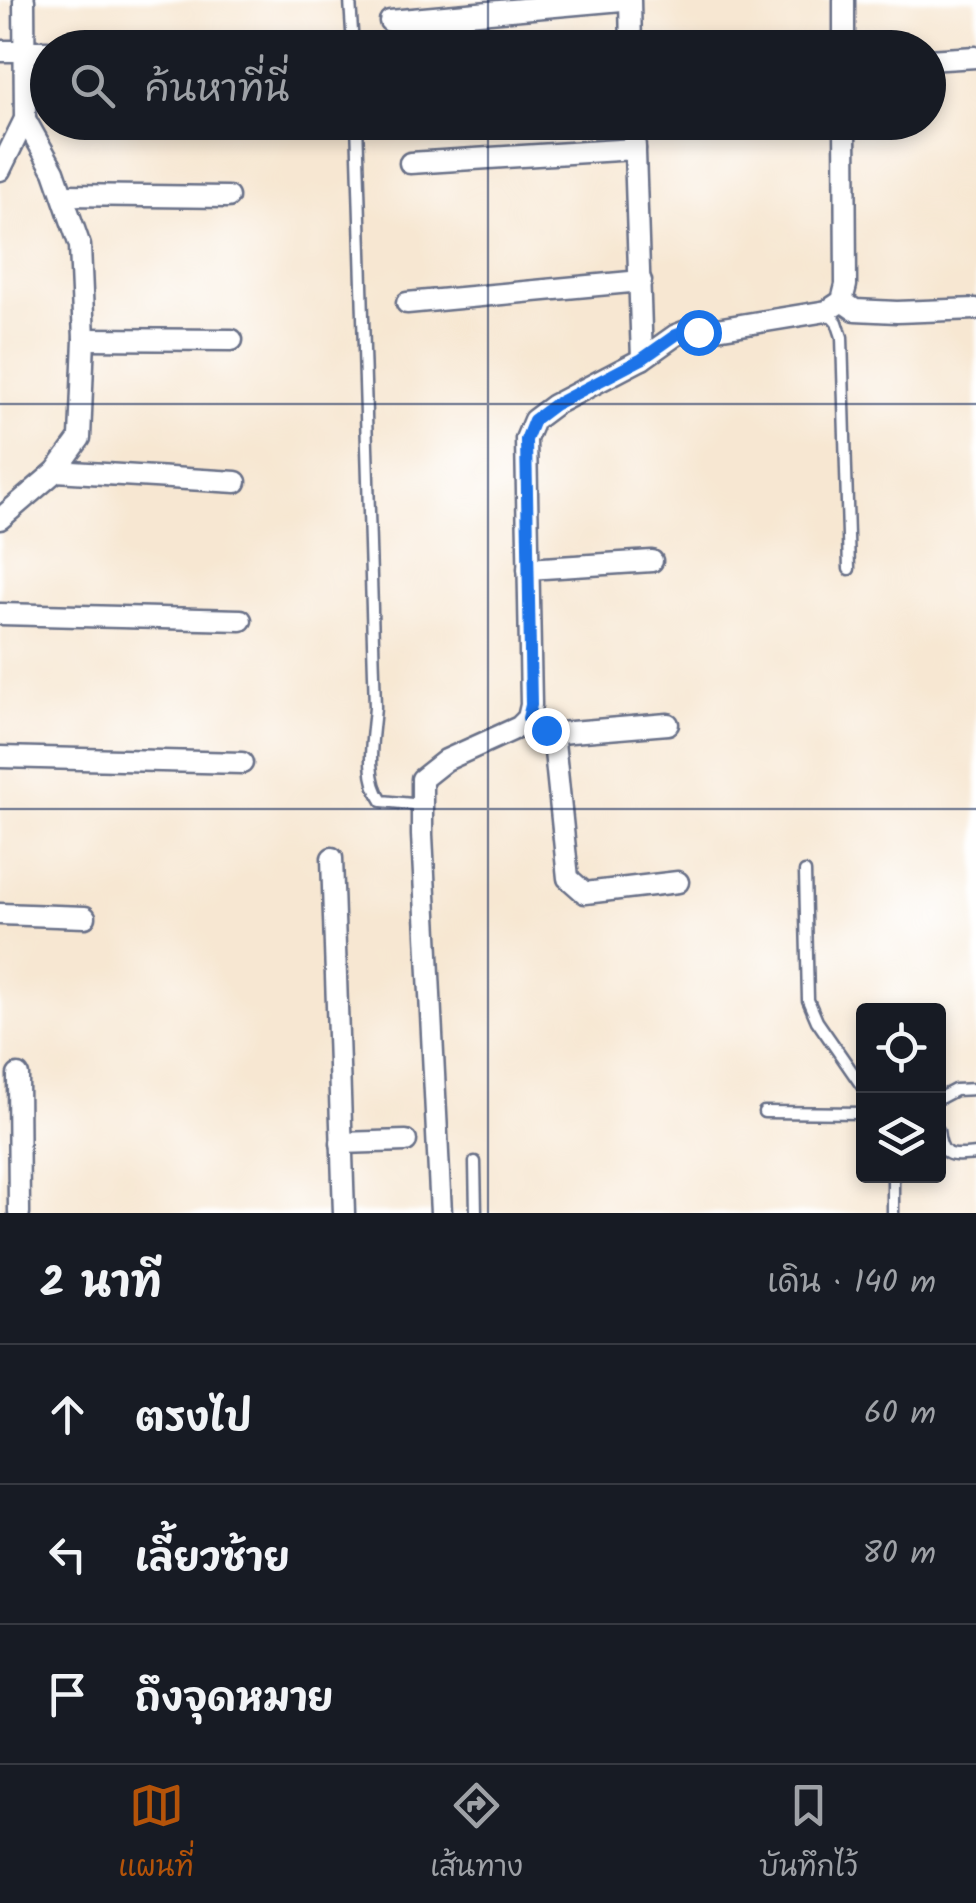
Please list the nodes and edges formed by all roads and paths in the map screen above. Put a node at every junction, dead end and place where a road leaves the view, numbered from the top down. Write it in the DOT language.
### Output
graph roads {
  1 [pos="24,0"];
  2 [pos="350,0"];
  3 [pos="622,0"];
  4 [pos="630,0"];
  5 [pos="844,0"];
  6 [pos="390,21"];
  7 [pos="352,30"];
  8 [pos="631,30"];
  9 [pos="844,30"];
  10 [pos="0,51"];
  11 [pos="24,51"];
  12 [pos="30,51"];
  13 [pos="976,57"];
  14 [pos="946,59"];
  15 [pos="25,119"];
  16 [pos="30,129"];
  17 [pos="36,140"];
  18 [pos="357,140"];
  19 [pos="634,140"];
  20 [pos="845,140"];
  21 [pos="634,150"];
  22 [pos="410,163"];
  23 [pos="0,170"];
  24 [pos="64,195"];
  25 [pos="228,197"];
  26 [pos="642,281"];
  27 [pos="407,302"];
  28 [pos="834,306"];
  29 [pos="976,309"];
  30 [pos="84,339"];
  31 [pos="232,340"];
  32 [pos="642,359"];
  33 [pos="56,471"];
  34 [pos="236,482"];
  35 [pos="0,519"];
  36 [pos="652,561"];
  37 [pos="528,569"];
  38 [pos="849,570"];
  39 [pos="0,614"];
  40 [pos="241,620"];
  41 [pos="528,718"];
  42 [pos="668,724"];
  43 [pos="553,732"];
  44 [pos="0,757"];
  45 [pos="242,763"];
  46 [pos="422,805"];
  47 [pos="332,858"];
  48 [pos="805,872"];
  49 [pos="678,882"];
  50 [pos="0,914"];
  51 [pos="86,917"];
  52 [pos="18,1075"];
  53 [pos="856,1077"];
  54 [pos="976,1089"];
  55 [pos="946,1095"];
  56 [pos="764,1112"];
  57 [pos="856,1113"];
  58 [pos="406,1140"];
  59 [pos="341,1143"];
  60 [pos="946,1152"];
  61 [pos="976,1154"];
  62 [pos="475,1162"];
  63 [pos="892,1183"];
  64 [pos="19,1213"];
  65 [pos="344,1213"];
  66 [pos="441,1213"];
  67 [pos="476,1213"];
  68 [pos="893,1213"];
  1 -- 11 [label="street"];
  2 -- 7 [label="lane"];
  3 -- 6 [label="street"];
  4 -- 8 [label="street"];
  5 -- 9 [label="street"];
  10 -- 11 [label="street"];
  11 -- 12 [label="street"];
  11 -- 15 [label="street"];
  13 -- 14 [label="street"];
  15 -- 16 [label="street"];
  15 -- 23 [label="street"];
  17 -- 24 [label="street"];
  18 -- 46 [label="lane"];
  19 -- 21 [label="street"];
  20 -- 28 [label="street"];
  21 -- 22 [label="street"];
  21 -- 26 [label="street"];
  24 -- 25 [label="street"];
  24 -- 30 [label="street"];
  26 -- 27 [label="street"];
  26 -- 32 [label="street"];
  28 -- 29 [label="street"];
  28 -- 32 [label="street"];
  28 -- 38 [label="lane"];
  30 -- 31 [label="street"];
  30 -- 33 [label="street"];
  32 -- 37 [label="street"];
  33 -- 34 [label="street"];
  33 -- 35 [label="street"];
  36 -- 37 [label="street"];
  37 -- 41 [label="street"];
  39 -- 40 [label="street"];
  41 -- 43 [label="street"];
  41 -- 46 [label="street"];
  42 -- 43 [label="street"];
  43 -- 49 [label="street"];
  44 -- 45 [label="street"];
  46 -- 66 [label="street"];
  47 -- 59 [label="street"];
  48 -- 53 [label="lane"];
  50 -- 51 [label="street"];
  52 -- 64 [label="street"];
  54 -- 55 [label="lane"];
  56 -- 57 [label="lane"];
  58 -- 59 [label="street"];
  59 -- 65 [label="street"];
  60 -- 61 [label="lane"];
  62 -- 67 [label="lane"];
  63 -- 68 [label="lane"];
}
